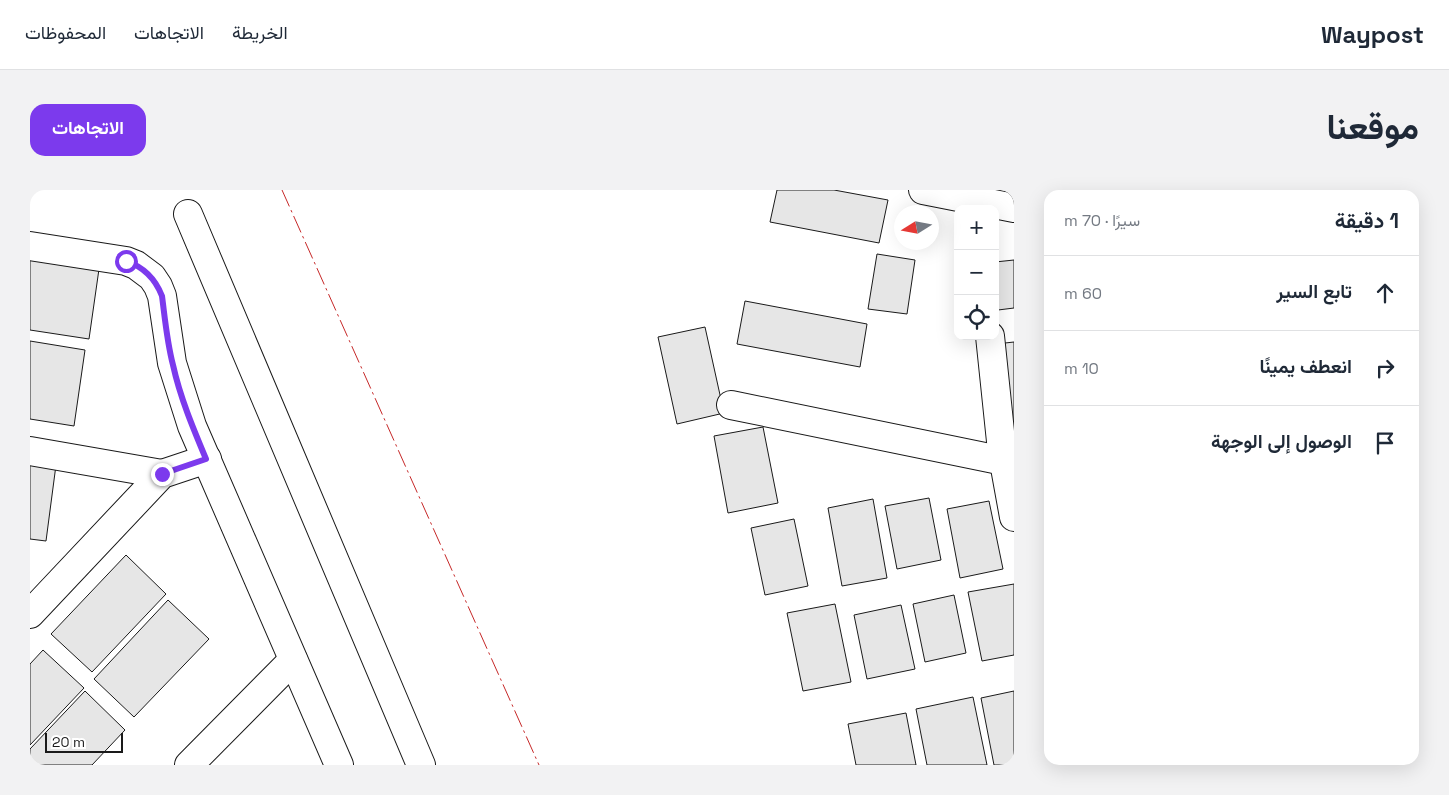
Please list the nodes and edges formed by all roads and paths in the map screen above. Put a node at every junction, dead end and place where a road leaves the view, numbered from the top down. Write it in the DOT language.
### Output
graph roads {
  1 [pos="923,190"];
  2 [pos="989,205"];
  3 [pos="188,214"];
  4 [pos="30,246"];
  5 [pos="990,340"];
  6 [pos="731,405"];
  7 [pos="30,451"];
  8 [pos="206,459"];
  9 [pos="1004,462"];
  10 [pos="162,474"];
  11 [pos="1014,517"];
  12 [pos="30,614"];
  13 [pos="294,660"];
  14 [pos="189,765"];
  15 [pos="339,765"];
  16 [pos="421,765"];
  1 -- 2 [label="street"];
  3 -- 16 [label="street"];
  4 -- 8 [label="street"];
  5 -- 9 [label="street"];
  6 -- 9 [label="street"];
  7 -- 10 [label="street"];
  8 -- 10 [label="street"];
  8 -- 13 [label="street"];
  9 -- 11 [label="street"];
  10 -- 12 [label="street"];
  13 -- 14 [label="street"];
  13 -- 15 [label="street"];
}
